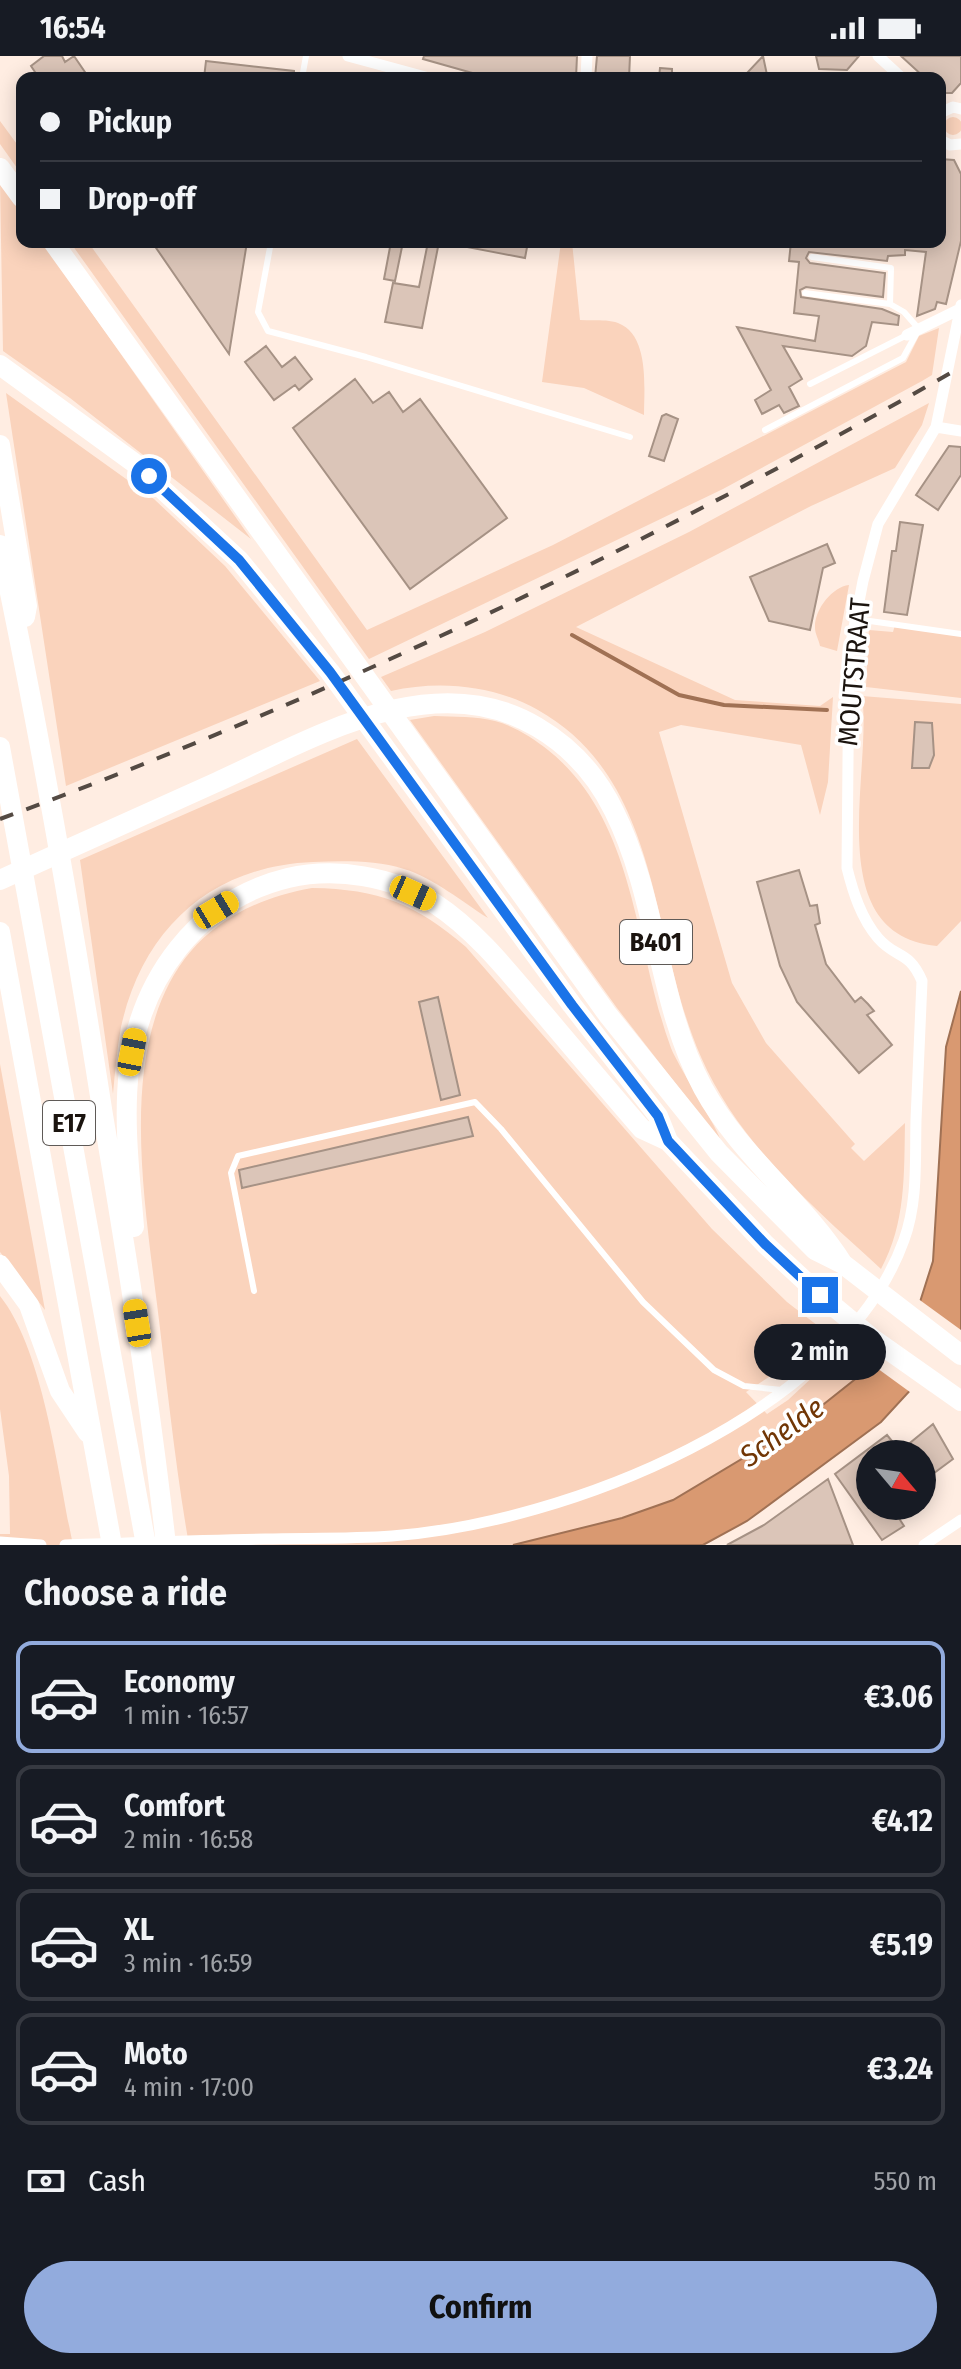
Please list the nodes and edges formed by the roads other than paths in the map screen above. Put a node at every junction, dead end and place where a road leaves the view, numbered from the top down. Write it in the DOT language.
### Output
graph roads {
  1 [pos="348,56"];
  2 [pos="878,56"];
  3 [pos="407,72"];
  4 [pos="895,72"];
  5 [pos="0,168"];
  6 [pos="16,190"];
  7 [pos="57,248"];
  8 [pos="270,248"];
  9 [pos="812,257"];
  10 [pos="805,293"];
  11 [pos="890,304"];
  12 [pos="961,307"];
  13 [pos="919,329"];
  14 [pos="907,335"];
  15 [pos="0,365"];
  16 [pos="810,384"];
  17 [pos="936,427"];
  18 [pos="765,430"];
  19 [pos="961,431"];
  20 [pos="630,437"];
  21 [pos="0,445"];
  22 [pos="0,545"];
  23 [pos="856,619"];
  24 [pos="961,634"];
  25 [pos="21,645"];
  26 [pos="0,747"];
  27 [pos="0,880"];
  28 [pos="0,932"];
  29 [pos="668,1141"];
  30 [pos="843,1264"];
  31 [pos="0,1265"];
  32 [pos="254,1291"];
  33 [pos="137,1323"];
  34 [pos="961,1355"];
  35 [pos="785,1390"];
  36 [pos="961,1401"];
  37 [pos="94,1443"];
  38 [pos="961,1520"];
  39 [pos="0,1542"];
  40 [pos="41,1545"];
  41 [pos="65,1545"];
  42 [pos="112,1545"];
  43 [pos="146,1545"];
  44 [pos="166,1545"];
  45 [pos="924,1545"];
  1 -- 3 [label="street"];
  2 -- 4 [label="street"];
  5 -- 6 [label="highway"];
  7 -- 30 [label="highway, B401"];
  8 -- 20 [label="lane"];
  9 -- 11 [label="lane"];
  10 -- 11 [label="lane"];
  11 -- 13 [label="lane"];
  12 -- 13 [label="street, MOUTSTRAAT"];
  12 -- 17 [label="street, MOUTSTRAAT"];
  13 -- 14 [label="street, MOUTSTRAAT"];
  13 -- 18 [label="lane"];
  14 -- 16 [label="lane"];
  15 -- 29 [label="highway"];
  17 -- 19 [label="street"];
  17 -- 23 [label="street, MOUTSTRAAT"];
  21 -- 25 [label="highway"];
  22 -- 25 [label="highway, E17"];
  23 -- 24 [label="lane"];
  23 -- 35 [label="street, MOUTSTRAAT"];
  25 -- 33 [label="highway, E17"];
  26 -- 43 [label="highway, E17"];
  27 -- 30 [label="highway, B401"];
  28 -- 37 [label="highway, E17"];
  29 -- 33 [label="highway"];
  29 -- 36 [label="highway"];
  30 -- 34 [label="highway, B401"];
  31 -- 37 [label="highway"];
  32 -- 35 [label="lane"];
  33 -- 44 [label="highway, E17"];
  35 -- 41 [label="street"];
  37 -- 42 [label="highway, E17"];
  38 -- 45 [label="street"];
  39 -- 40 [label="street"];
}
